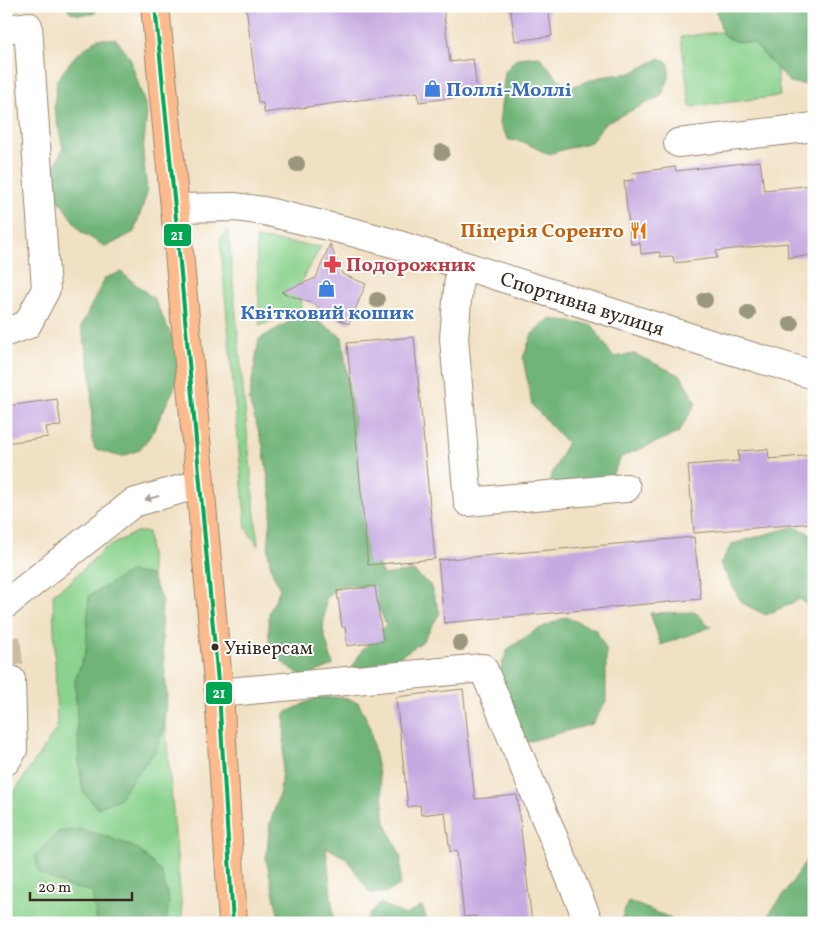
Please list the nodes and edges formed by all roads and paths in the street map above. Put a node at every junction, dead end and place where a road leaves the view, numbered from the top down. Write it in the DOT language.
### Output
graph roads {
  1 [pos="155,6"];
  2 [pos="6,29"];
  3 [pos="814,127"];
  4 [pos="678,143"];
  5 [pos="175,208"];
  6 [pos="460,265"];
  7 [pos="6,332"];
  8 [pos="814,375"];
  9 [pos="199,484"];
  10 [pos="626,488"];
  11 [pos="6,604"];
  12 [pos="11,680"];
  13 [pos="219,693"];
  14 [pos="6,761"];
  15 [pos="233,923"];
  16 [pos="589,923"];
  1 -- 5 [label="main road"];
  2 -- 7 [label="street"];
  3 -- 4 [label="street"];
  5 -- 6 [label="street, Спортивна вулиця"];
  5 -- 9 [label="main road"];
  6 -- 8 [label="street, Спортивна вулиця"];
  6 -- 10 [label="street"];
  9 -- 11 [label="street, one-way"];
  9 -- 13 [label="main road"];
  12 -- 14 [label="street"];
  13 -- 15 [label="main road"];
  13 -- 16 [label="street"];
}
